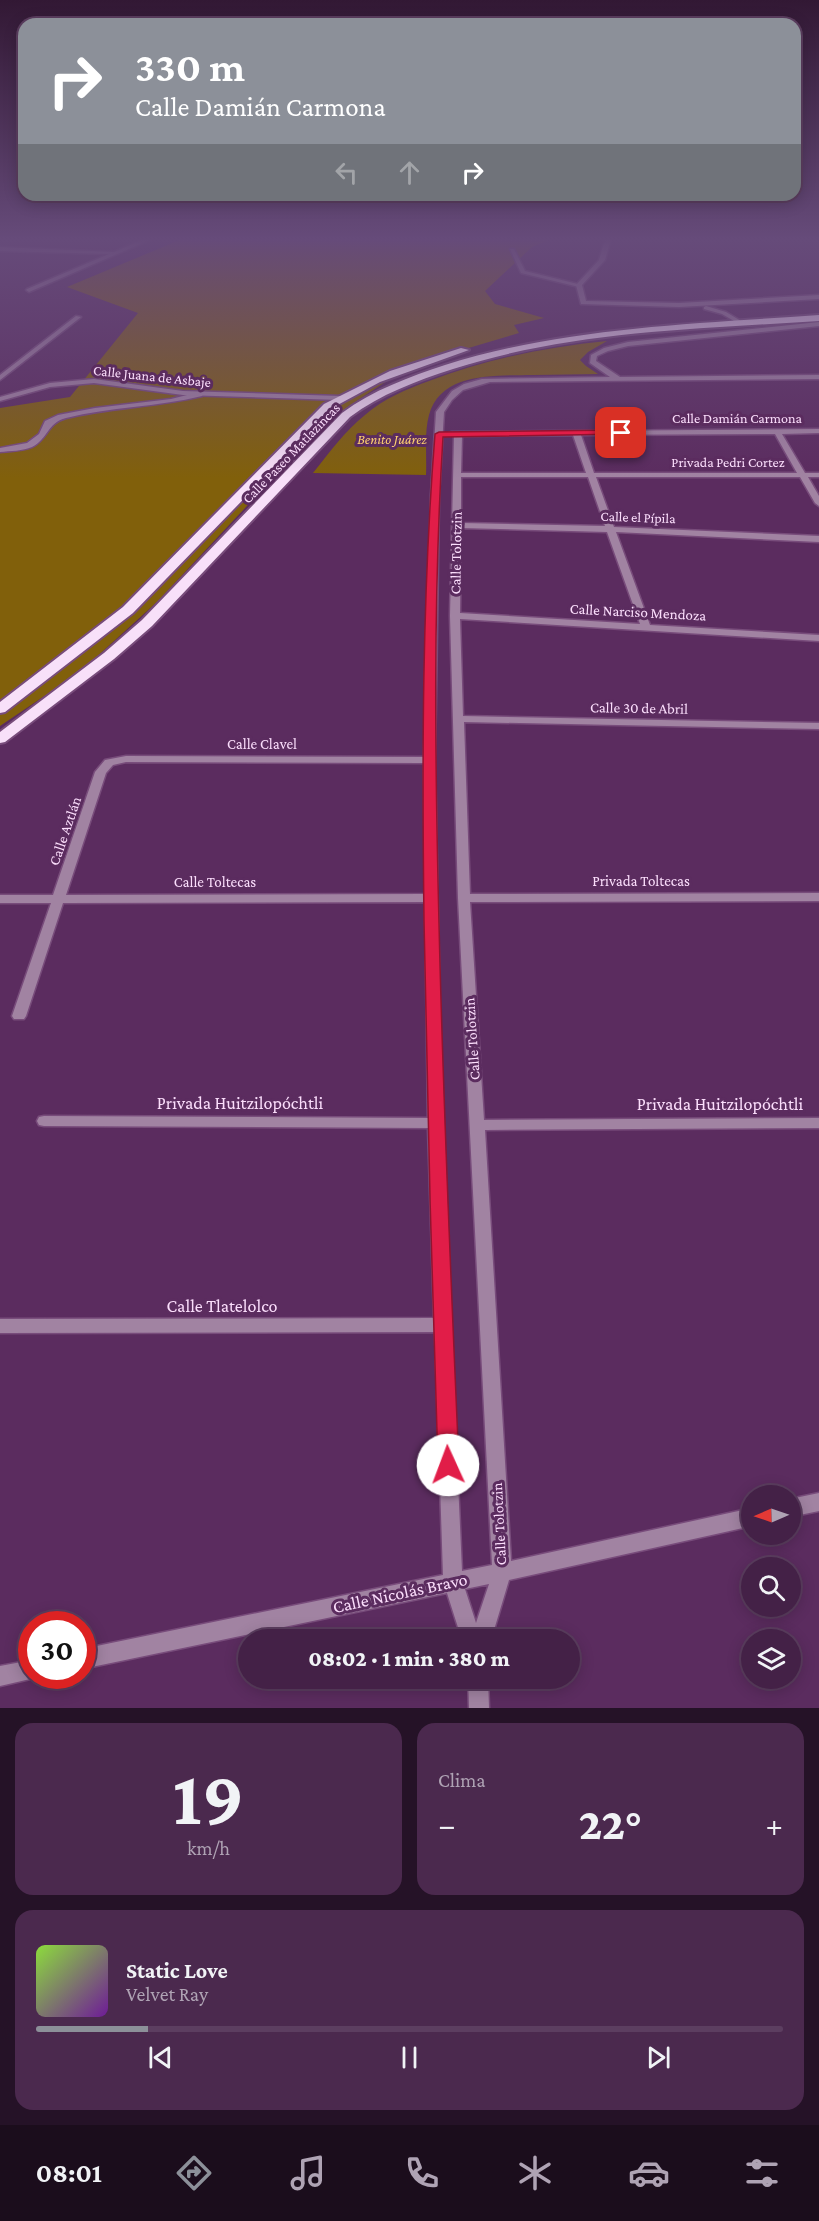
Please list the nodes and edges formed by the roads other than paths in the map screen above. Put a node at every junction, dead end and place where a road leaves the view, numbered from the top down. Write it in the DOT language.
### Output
graph roads {
  1 [pos="76,319"];
  2 [pos="710,319"];
  3 [pos="735,319"];
  4 [pos="810,319"];
  5 [pos="743,324"];
  6 [pos="819,324"];
  7 [pos="819,377"];
  8 [pos="0,378"];
  9 [pos="618,379"];
  10 [pos="199,394"];
  11 [pos="340,398"];
  12 [pos="0,399"];
  13 [pos="777,431"];
  14 [pos="819,431"];
  15 [pos="576,433"];
  16 [pos="439,434"];
  17 [pos="458,434"];
  18 [pos="0,450"];
  19 [pos="458,475"];
  20 [pos="592,475"];
  21 [pos="803,475"];
  22 [pos="819,475"];
  23 [pos="819,503"];
  24 [pos="457,525"];
  25 [pos="609,529"];
  26 [pos="819,538"];
  27 [pos="455,616"];
  28 [pos="646,628"];
  29 [pos="819,638"];
  30 [pos="0,709"];
  31 [pos="458,719"];
  32 [pos="819,726"];
  33 [pos="0,739"];
  34 [pos="429,760"];
  35 [pos="101,772"];
  36 [pos="819,897"];
  37 [pos="430,898"];
  38 [pos="464,898"];
  39 [pos="0,899"];
  40 [pos="58,899"];
  41 [pos="19,1016"];
  42 [pos="44,1121"];
  43 [pos="435,1123"];
  44 [pos="819,1123"];
  45 [pos="478,1125"];
  46 [pos="443,1325"];
  47 [pos="0,1326"];
  48 [pos="819,1502"];
  49 [pos="801,1506"];
  50 [pos="741,1519"];
  51 [pos="502,1572"];
  52 [pos="453,1582"];
  53 [pos="468,1629"];
  54 [pos="484,1629"];
  55 [pos="96,1656"];
  56 [pos="18,1673"];
  57 [pos="0,1676"];
  58 [pos="478,1689"];
  59 [pos="479,1708"];
  1 -- 8 [label="street"];
  2 -- 11 [label="highway, Calle Paseo Matlazincas"];
  3 -- 5 [label="street"];
  4 -- 5 [label="highway, Calle Paseo Matlazincas"];
  5 -- 33 [label="highway, Calle Paseo Matlazincas"];
  6 -- 9 [label="street"];
  7 -- 9 [label="street"];
  9 -- 16 [label="street, Calle Tolotzin"];
  10 -- 11 [label="street, Calle Juana de Asbaje"];
  10 -- 12 [label="street, Calle Juana de Asbaje"];
  10 -- 18 [label="street"];
  11 -- 30 [label="highway, Calle Paseo Matlazincas"];
  13 -- 14 [label="street, Calle Damián Carmona"];
  13 -- 15 [label="street, Calle Damián Carmona"];
  13 -- 21 [label="street"];
  15 -- 17 [label="street, Calle Damián Carmona"];
  15 -- 20 [label="street"];
  16 -- 17 [label="street, Calle Damián Carmona"];
  16 -- 34 [label="street, Calle Tolotzin"];
  17 -- 19 [label="street, Calle Tolotzin"];
  19 -- 20 [label="street, Privada Pedri Cortez"];
  19 -- 24 [label="street, Calle Tolotzin"];
  20 -- 21 [label="street, Privada Pedri Cortez"];
  20 -- 25 [label="street"];
  21 -- 22 [label="street, Privada Pedri Cortez"];
  21 -- 23 [label="street"];
  24 -- 25 [label="street, Calle el Pípila"];
  24 -- 27 [label="street, Calle Tolotzin"];
  25 -- 26 [label="street, Calle el Pípila"];
  25 -- 28 [label="street"];
  27 -- 28 [label="street, Calle Narciso Mendoza"];
  27 -- 31 [label="street, Calle Tolotzin"];
  28 -- 29 [label="street, Calle Narciso Mendoza"];
  31 -- 32 [label="street, Calle 30 de Abril"];
  31 -- 38 [label="street, Calle Tolotzin"];
  34 -- 35 [label="street, Calle Clavel"];
  34 -- 37 [label="street, Calle Tolotzin"];
  35 -- 40 [label="street, Calle Aztlán"];
  36 -- 38 [label="street, Privada Toltecas"];
  37 -- 40 [label="street, Calle Toltecas"];
  37 -- 43 [label="street, Calle Tolotzin"];
  38 -- 45 [label="street, Calle Tolotzin"];
  39 -- 40 [label="street, Calle Toltecas"];
  40 -- 41 [label="street, Calle Aztlán"];
  42 -- 43 [label="street, Privada Huitzilopóchtli"];
  43 -- 46 [label="street, Calle Tolotzin"];
  44 -- 45 [label="street, Privada Huitzilopóchtli"];
  45 -- 51 [label="street, Calle Tolotzin"];
  46 -- 47 [label="street, Calle Tlatelolco"];
  46 -- 52 [label="street, Calle Tolotzin"];
  48 -- 49 [label="street"];
  50 -- 51 [label="street, Calle Nicolás Bravo"];
  51 -- 52 [label="street, Calle Nicolás Bravo"];
  51 -- 54 [label="street, Calle Tolotzin"];
  52 -- 53 [label="street, Calle Tolotzin"];
  52 -- 55 [label="street, Calle Nicolás Bravo"];
  56 -- 57 [label="street"];
  58 -- 59 [label="street"];
}
